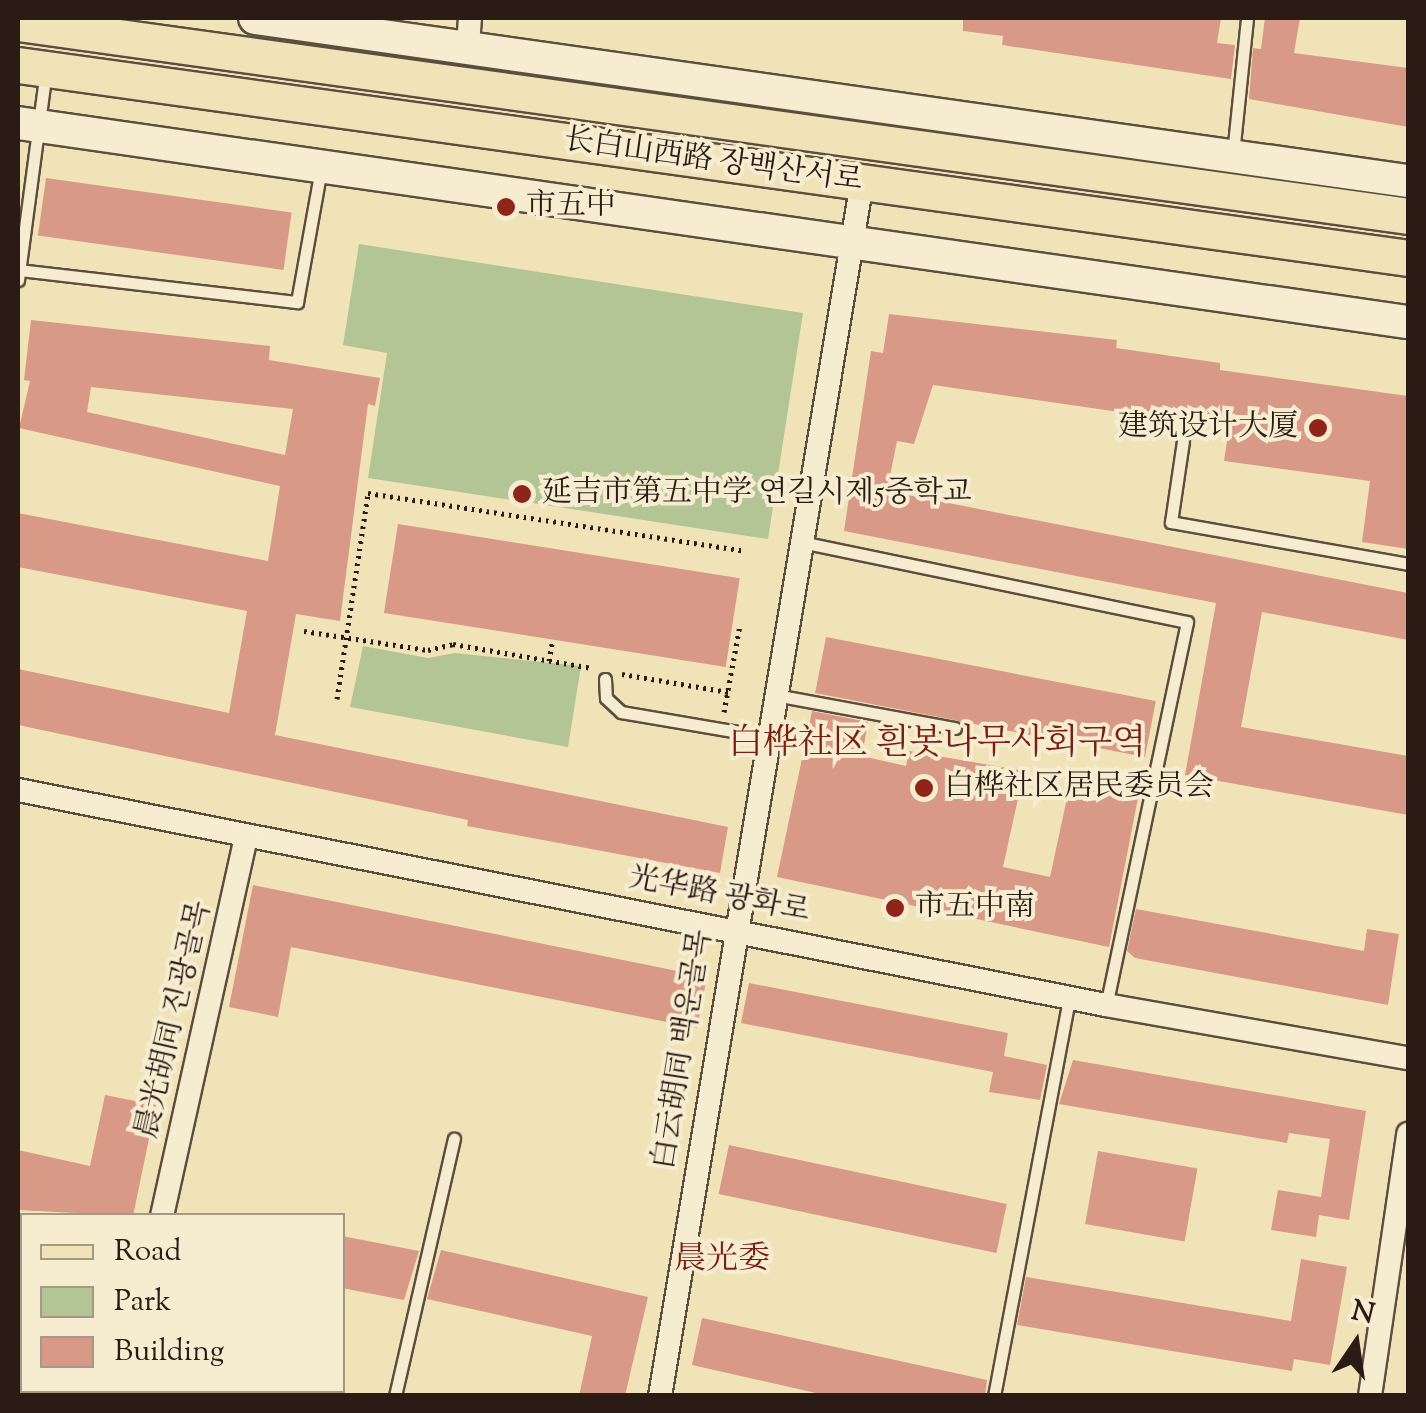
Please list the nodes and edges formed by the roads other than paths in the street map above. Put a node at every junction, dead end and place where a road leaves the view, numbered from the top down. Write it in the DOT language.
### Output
graph roads {
  1 [pos="255,18"];
  2 [pos="1247,18"];
  3 [pos="18,23"];
  4 [pos="155,30"];
  5 [pos="469,32"];
  6 [pos="32,67"];
  7 [pos="28,124"];
  8 [pos="1233,154"];
  9 [pos="322,167"];
  10 [pos="1408,181"];
  11 [pos="862,182"];
  12 [pos="1408,216"];
  13 [pos="852,244"];
  14 [pos="1408,258"];
  15 [pos="19,270"];
  16 [pos="18,280"];
  17 [pos="1408,322"];
  18 [pos="1183,441"];
  19 [pos="800,542"];
  20 [pos="1408,564"];
  21 [pos="605,678"];
  22 [pos="774,695"];
  23 [pos="955,728"];
  24 [pos="767,737"];
  25 [pos="18,790"];
  26 [pos="246,837"];
  27 [pos="734,928"];
  28 [pos="1069,998"];
  29 [pos="1106,1005"];
  30 [pos="1408,1058"];
  31 [pos="1408,1134"];
  32 [pos="454,1139"];
  33 [pos="163,1213"];
  34 [pos="396,1396"];
  35 [pos="660,1396"];
  36 [pos="994,1396"];
  37 [pos="1370,1396"];
  1 -- 5 [label="street"];
  2 -- 8 [label="lane"];
  3 -- 4 [label="main road, 长白山西路 장백산서로"];
  4 -- 12 [label="main road, 长白山西路 장백산서로"];
  5 -- 8 [label="street"];
  6 -- 7 [label="lane"];
  6 -- 11 [label="main road, 长白山西路 장백산서로"];
  7 -- 9 [label="street"];
  7 -- 15 [label="lane"];
  8 -- 10 [label="street"];
  9 -- 13 [label="street"];
  9 -- 15 [label="lane"];
  11 -- 13 [label="street, 白云胡同 백운골목"];
  11 -- 14 [label="main road, 长白山西路 장백산서로"];
  13 -- 17 [label="street"];
  13 -- 19 [label="street, 白云胡同 백운골목"];
  15 -- 16 [label="lane"];
  18 -- 20 [label="lane"];
  19 -- 22 [label="street, 白云胡同 백운골목"];
  19 -- 29 [label="lane"];
  21 -- 24 [label="lane"];
  22 -- 23 [label="lane"];
  22 -- 24 [label="street, 白云胡同 백운골목"];
  24 -- 27 [label="street, 白云胡同 백운골목"];
  25 -- 26 [label="street, 光华路 광화로"];
  26 -- 27 [label="street, 光华路 광화로"];
  26 -- 33 [label="street, 晨光胡同 진광골목"];
  27 -- 28 [label="street, 光华路 광화로"];
  27 -- 35 [label="street, 白云胡同 백운골목"];
  28 -- 29 [label="street, 光华路 광화로"];
  28 -- 36 [label="lane"];
  29 -- 30 [label="street, 光华路 광화로"];
  31 -- 37 [label="street"];
  32 -- 34 [label="lane"];
}
